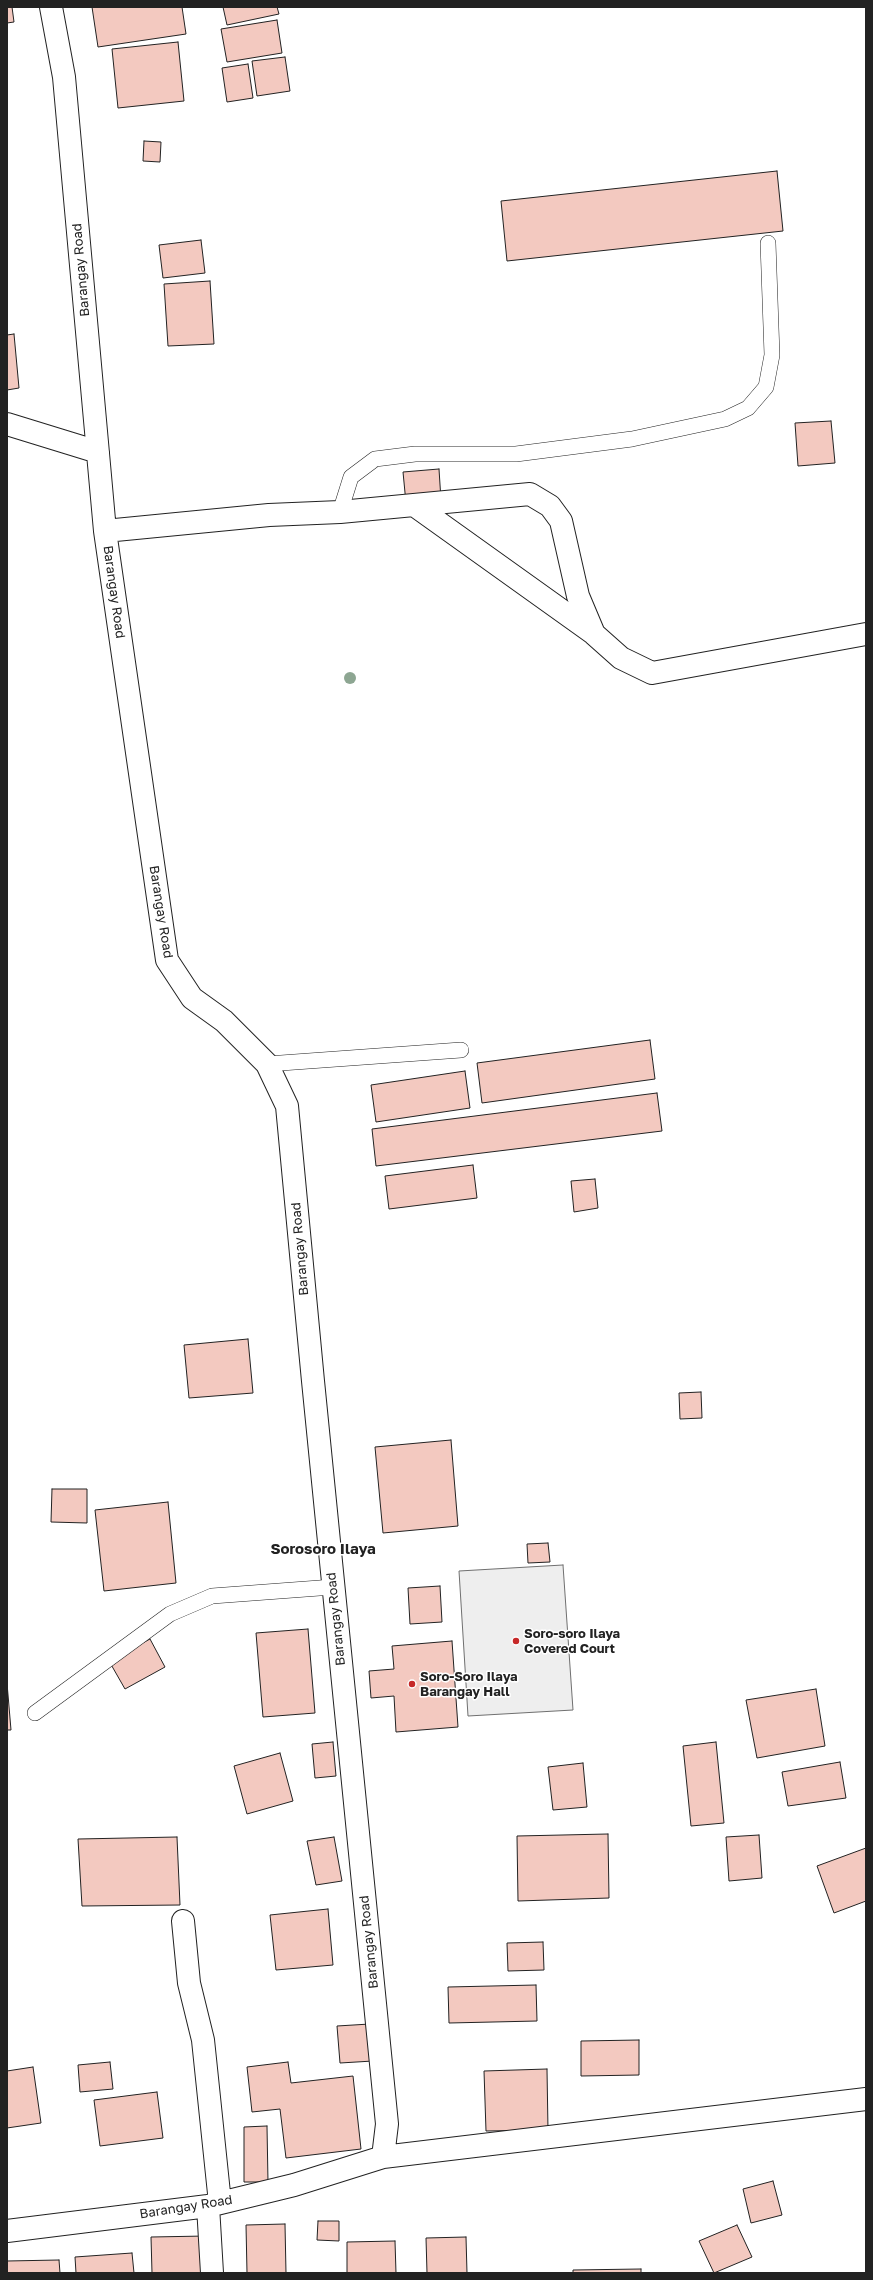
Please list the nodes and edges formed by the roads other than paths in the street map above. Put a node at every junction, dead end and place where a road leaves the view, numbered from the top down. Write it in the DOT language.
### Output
graph roads {
  1 [pos="51,7"];
  2 [pos="768,243"];
  3 [pos="7,424"];
  4 [pos="98,452"];
  5 [pos="414,505"];
  6 [pos="340,512"];
  7 [pos="105,531"];
  8 [pos="594,634"];
  9 [pos="866,634"];
  10 [pos="461,1050"];
  11 [pos="267,1064"];
  12 [pos="333,1587"];
  13 [pos="35,1713"];
  14 [pos="183,1920"];
  15 [pos="866,2099"];
  16 [pos="383,2157"];
  17 [pos="214,2204"];
  18 [pos="7,2231"];
  19 [pos="212,2273"];
  1 -- 4 [label="street, Barangay Road"];
  2 -- 6 [label="lane"];
  3 -- 4 [label="street"];
  4 -- 7 [label="street, Barangay Road"];
  5 -- 6 [label="street"];
  5 -- 8 [label="street"];
  5 -- 8 [label="street"];
  6 -- 7 [label="street"];
  7 -- 11 [label="street, Barangay Road"];
  8 -- 9 [label="street"];
  10 -- 11 [label="lane"];
  11 -- 12 [label="street, Barangay Road"];
  12 -- 13 [label="lane"];
  12 -- 16 [label="street, Barangay Road"];
  14 -- 17 [label="street"];
  15 -- 16 [label="street"];
  16 -- 17 [label="street, Barangay Road"];
  17 -- 18 [label="street, Barangay Road"];
  17 -- 19 [label="street"];
}
